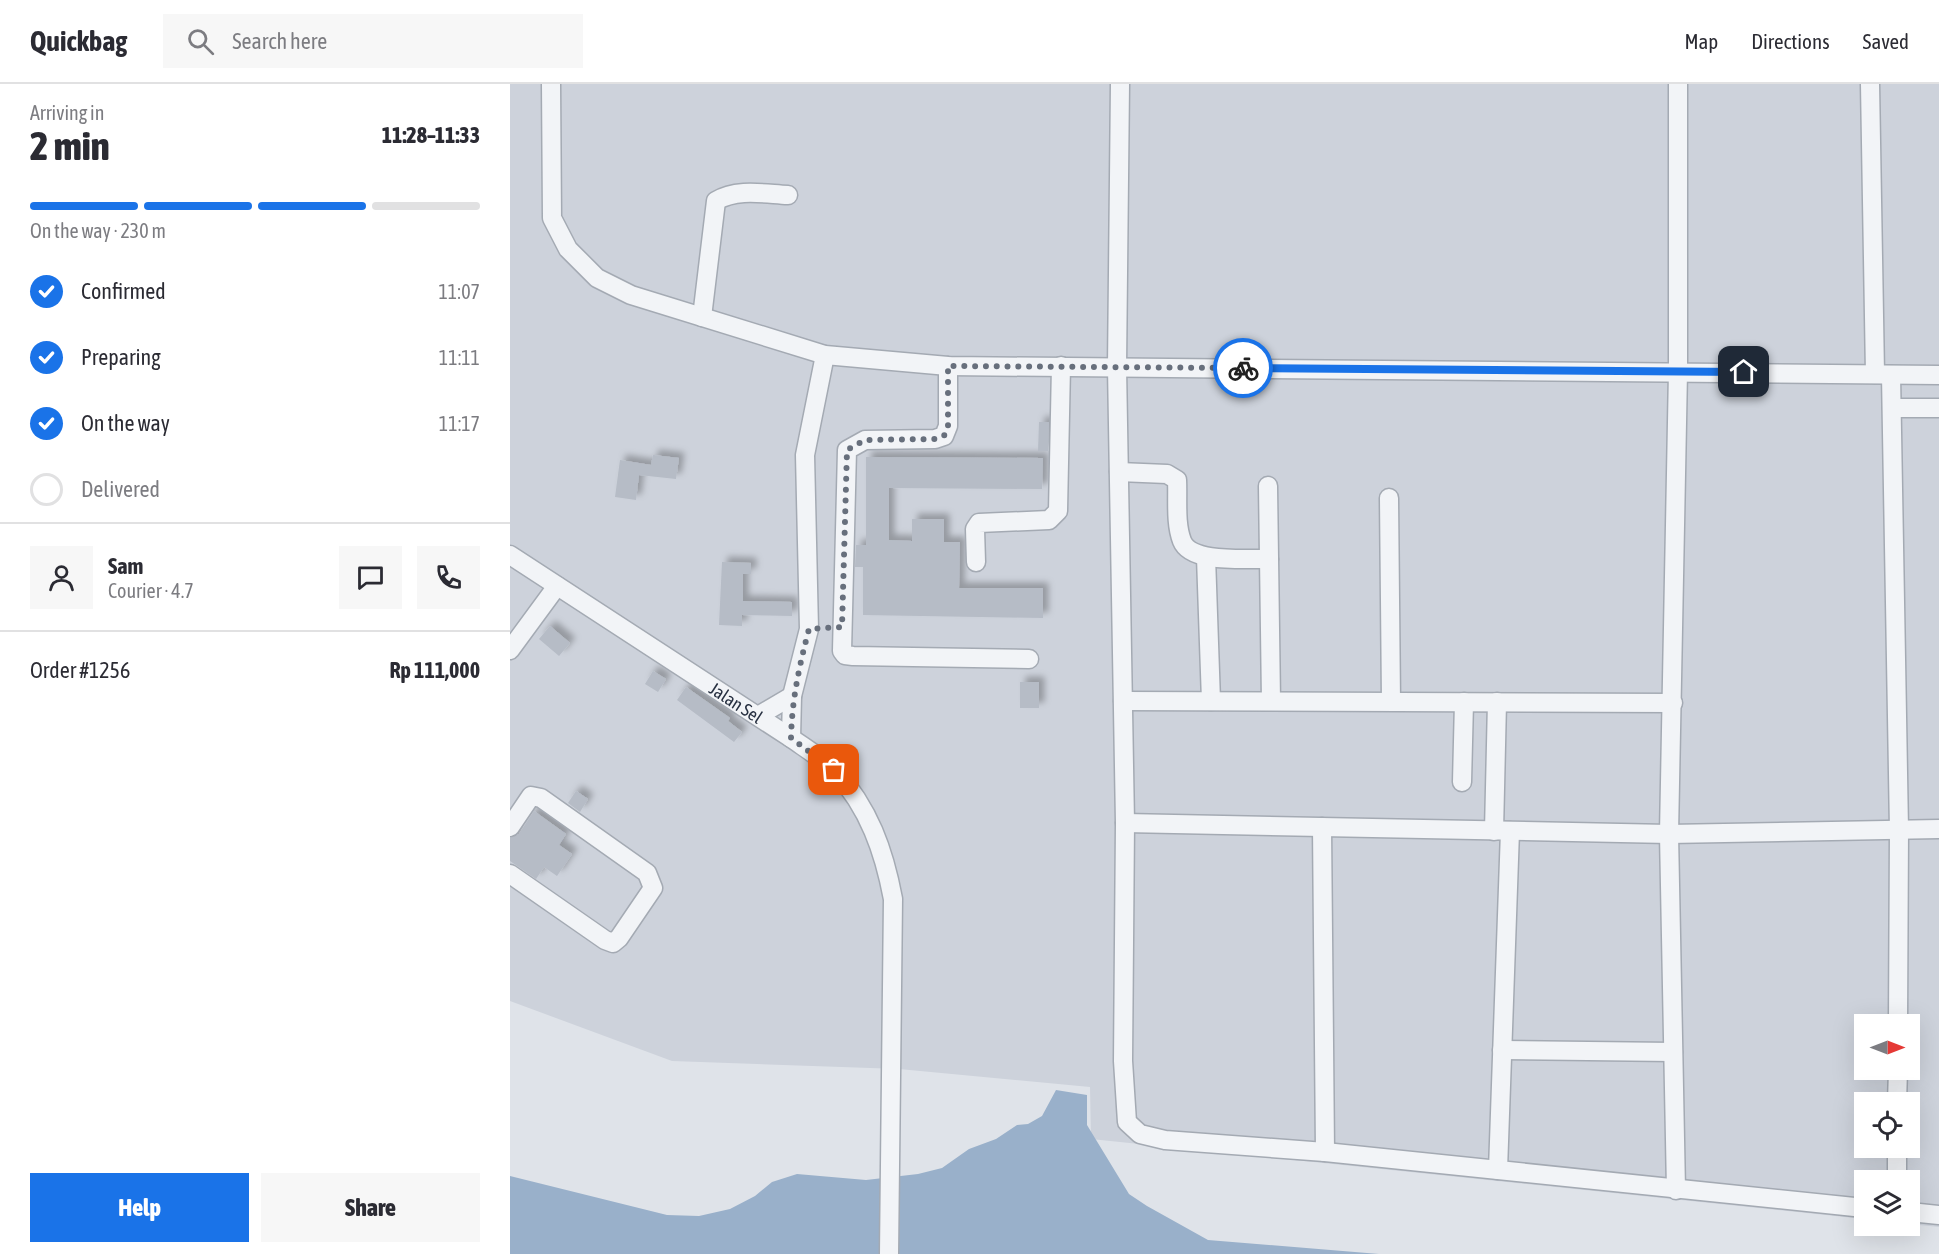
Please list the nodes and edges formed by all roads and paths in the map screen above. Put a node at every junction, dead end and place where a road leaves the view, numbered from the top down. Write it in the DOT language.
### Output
graph roads {
  1 [pos="551,84"];
  2 [pos="1120,84"];
  3 [pos="1678,84"];
  4 [pos="1870,84"];
  5 [pos="788,195"];
  6 [pos="702,317"];
  7 [pos="825,356"];
  8 [pos="948,366"];
  9 [pos="1061,366"];
  10 [pos="1117,367"];
  11 [pos="1678,371"];
  12 [pos="1883,374"];
  13 [pos="1939,375"];
  14 [pos="1892,408"];
  15 [pos="1939,408"];
  16 [pos="1119,472"];
  17 [pos="1268,486"];
  18 [pos="1389,498"];
  19 [pos="510,555"];
  20 [pos="1206,557"];
  21 [pos="1269,559"];
  22 [pos="976,562"];
  23 [pos="557,586"];
  24 [pos="842,627"];
  25 [pos="809,629"];
  26 [pos="510,650"];
  27 [pos="1029,659"];
  28 [pos="792,696"];
  29 [pos="1123,701"];
  30 [pos="1211,701"];
  31 [pos="1271,701"];
  32 [pos="1391,701"];
  33 [pos="1464,702"];
  34 [pos="1497,702"];
  35 [pos="1672,703"];
  36 [pos="758,716"];
  37 [pos="791,738"];
  38 [pos="1462,782"];
  39 [pos="1125,823"];
  40 [pos="510,827"];
  41 [pos="1322,827"];
  42 [pos="1899,830"];
  43 [pos="1939,830"];
  44 [pos="1502,831"];
  45 [pos="1669,834"];
  46 [pos="510,874"];
  47 [pos="1898,1014"];
  48 [pos="1502,1050"];
  49 [pos="1673,1053"];
  50 [pos="1325,1152"];
  51 [pos="1498,1170"];
  52 [pos="1676,1190"];
  53 [pos="1854,1207"];
  54 [pos="1920,1213"];
  55 [pos="1939,1215"];
  56 [pos="889,1254"];
  1 -- 6 [label="street"];
  2 -- 10 [label="street"];
  3 -- 11 [label="street"];
  4 -- 12 [label="street"];
  5 -- 6 [label="street"];
  6 -- 7 [label="street"];
  7 -- 8 [label="street"];
  7 -- 25 [label="street"];
  8 -- 9 [label="street"];
  8 -- 24 [label="street"];
  9 -- 10 [label="street"];
  9 -- 22 [label="street"];
  10 -- 11 [label="street"];
  10 -- 16 [label="street"];
  11 -- 12 [label="street"];
  11 -- 35 [label="street"];
  12 -- 13 [label="street"];
  12 -- 14 [label="street"];
  14 -- 15 [label="street"];
  14 -- 42 [label="street"];
  16 -- 20 [label="street"];
  16 -- 29 [label="street"];
  17 -- 21 [label="street"];
  18 -- 32 [label="street"];
  19 -- 23 [label="street, Jalan Sel"];
  20 -- 21 [label="street"];
  20 -- 30 [label="street"];
  21 -- 31 [label="street"];
  23 -- 26 [label="street"];
  23 -- 36 [label="street, Jalan Sel"];
  24 -- 25 [label="street"];
  24 -- 27 [label="street"];
  25 -- 28 [label="street"];
  28 -- 36 [label="street"];
  28 -- 37 [label="street"];
  29 -- 30 [label="street"];
  29 -- 39 [label="street"];
  30 -- 31 [label="street"];
  31 -- 32 [label="street"];
  32 -- 33 [label="street"];
  33 -- 34 [label="street"];
  33 -- 38 [label="street"];
  34 -- 35 [label="street"];
  34 -- 44 [label="street"];
  35 -- 45 [label="street"];
  36 -- 37 [label="street, Jalan Sel"];
  37 -- 56 [label="street, Jalan Sel"];
  39 -- 41 [label="street"];
  39 -- 50 [label="street"];
  40 -- 46 [label="street"];
  41 -- 44 [label="street"];
  41 -- 50 [label="street"];
  42 -- 43 [label="street"];
  42 -- 45 [label="street"];
  42 -- 47 [label="street"];
  44 -- 45 [label="street"];
  44 -- 48 [label="street"];
  45 -- 49 [label="street"];
  48 -- 49 [label="street"];
  48 -- 51 [label="street"];
  49 -- 52 [label="street"];
  50 -- 51 [label="street"];
  51 -- 52 [label="street"];
  52 -- 53 [label="street"];
  54 -- 55 [label="street"];
}
